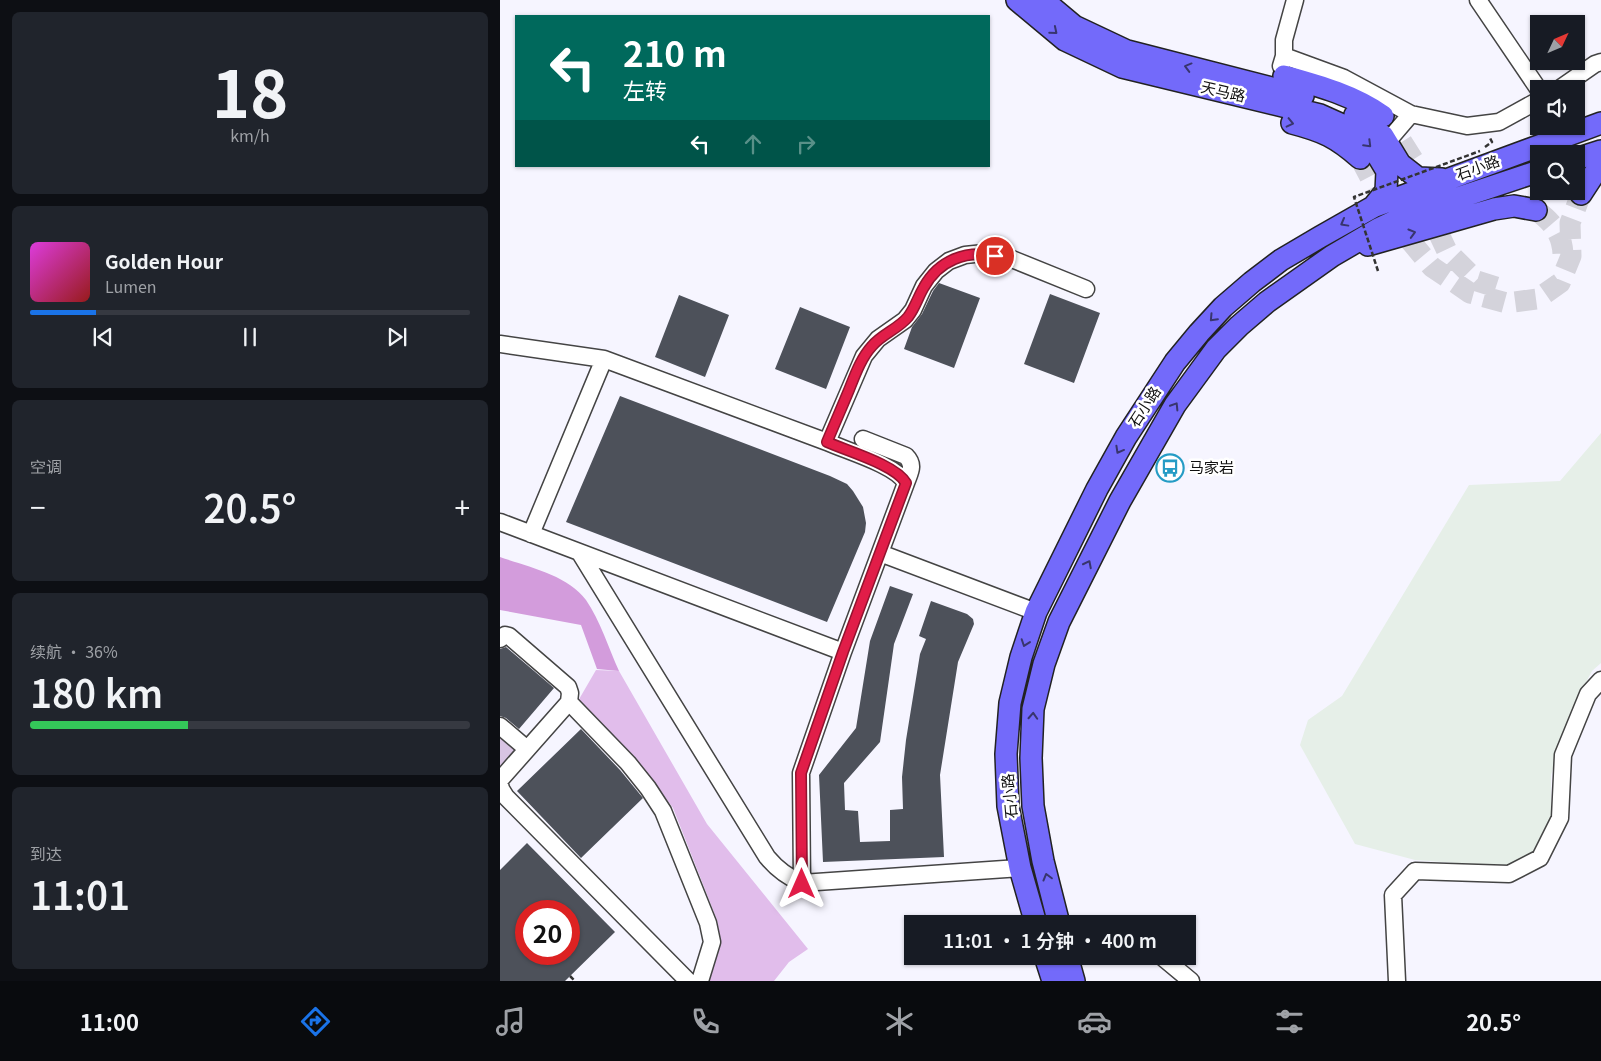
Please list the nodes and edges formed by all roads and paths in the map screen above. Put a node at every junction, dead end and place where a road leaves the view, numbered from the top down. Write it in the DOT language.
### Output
graph roads {
  1 [pos="1017,0"];
  2 [pos="1043,0"];
  3 [pos="1296,0"];
  4 [pos="1478,0"];
  5 [pos="1601,62"];
  6 [pos="1281,65"];
  7 [pos="1532,80"];
  8 [pos="1572,80"];
  9 [pos="1216,82"];
  10 [pos="1530,105"];
  11 [pos="1411,114"];
  12 [pos="1383,116"];
  13 [pos="1601,124"];
  14 [pos="1387,142"];
  15 [pos="1480,151"];
  16 [pos="1601,151"];
  17 [pos="1585,156"];
  18 [pos="1360,158"];
  19 [pos="1601,166"];
  20 [pos="1530,174"];
  21 [pos="1447,179"];
  22 [pos="1585,188"];
  23 [pos="1373,207"];
  24 [pos="1536,210"];
  25 [pos="1332,256"];
  26 [pos="1378,271"];
  27 [pos="1086,288"];
  28 [pos="500,344"];
  29 [pos="604,360"];
  30 [pos="863,439"];
  31 [pos="827,442"];
  32 [pos="906,483"];
  33 [pos="500,522"];
  34 [pos="531,534"];
  35 [pos="580,552"];
  36 [pos="880,553"];
  37 [pos="1036,612"];
  38 [pos="500,639"];
  39 [pos="843,652"];
  40 [pos="1601,680"];
  41 [pos="569,702"];
  42 [pos="500,726"];
  43 [pos="527,749"];
  44 [pos="500,782"];
  45 [pos="1020,868"];
  46 [pos="802,884"];
  47 [pos="1033,915"];
  48 [pos="1057,915"];
  49 [pos="1046,965"];
  50 [pos="1048,965"];
  51 [pos="1172,965"];
  52 [pos="1069,966"];
  53 [pos="570,976"];
  54 [pos="575,981"];
  55 [pos="688,981"];
  56 [pos="700,981"];
  57 [pos="1047,981"];
  58 [pos="1053,981"];
  59 [pos="1079,981"];
  60 [pos="1191,981"];
  61 [pos="1397,981"];
  1 -- 9 [label="main road, 天马路, one-way"];
  9 -- 2 [label="main road, 天马路, one-way"];
  3 -- 6 [label="street"];
  4 -- 7 [label="street"];
  5 -- 8 [label="street"];
  6 -- 9 [label="main road"];
  6 -- 11 [label="street"];
  6 -- 12 [label="main road"];
  9 -- 14 [label="main road, 天马路"];
  9 -- 18 [label="main road, one-way"];
  9 -- 23 [label="main road, 天马路, one-way"];
  10 -- 11 [label="street"];
  11 -- 14 [label="street"];
  13 -- 21 [label="main road, 石小路"];
  14 -- 21 [label="main road, 天马路"];
  15 -- 26 [label="path, bridge"];
  16 -- 17 [label="main road"];
  19 -- 22 [label="main road"];
  20 -- 25 [label="main road, 石小路"];
  21 -- 23 [label="main road, 石小路"];
  23 -- 37 [label="main road, 石小路, one-way"];
  25 -- 24 [label="main road, one-way"];
  48 -- 25 [label="main road, 石小路, one-way"];
  27 -- 31 [label="street"];
  28 -- 29 [label="street"];
  29 -- 31 [label="street"];
  29 -- 34 [label="street"];
  30 -- 32 [label="street"];
  31 -- 32 [label="street"];
  32 -- 36 [label="street"];
  33 -- 34 [label="street"];
  34 -- 35 [label="street"];
  35 -- 39 [label="street"];
  35 -- 46 [label="street"];
  36 -- 37 [label="street"];
  36 -- 39 [label="street"];
  37 -- 45 [label="main road, 石小路, one-way"];
  38 -- 41 [label="street"];
  39 -- 46 [label="street"];
  40 -- 61 [label="street"];
  41 -- 43 [label="street"];
  41 -- 56 [label="street"];
  42 -- 43 [label="street"];
  43 -- 44 [label="street"];
  44 -- 55 [label="street"];
  45 -- 46 [label="street"];
  45 -- 47 [label="main road, 石小路"];
  49 -- 57 [label="street"];
  50 -- 58 [label="main road"];
  51 -- 60 [label="street"];
  52 -- 59 [label="street"];
  53 -- 54 [label="path"];
}
